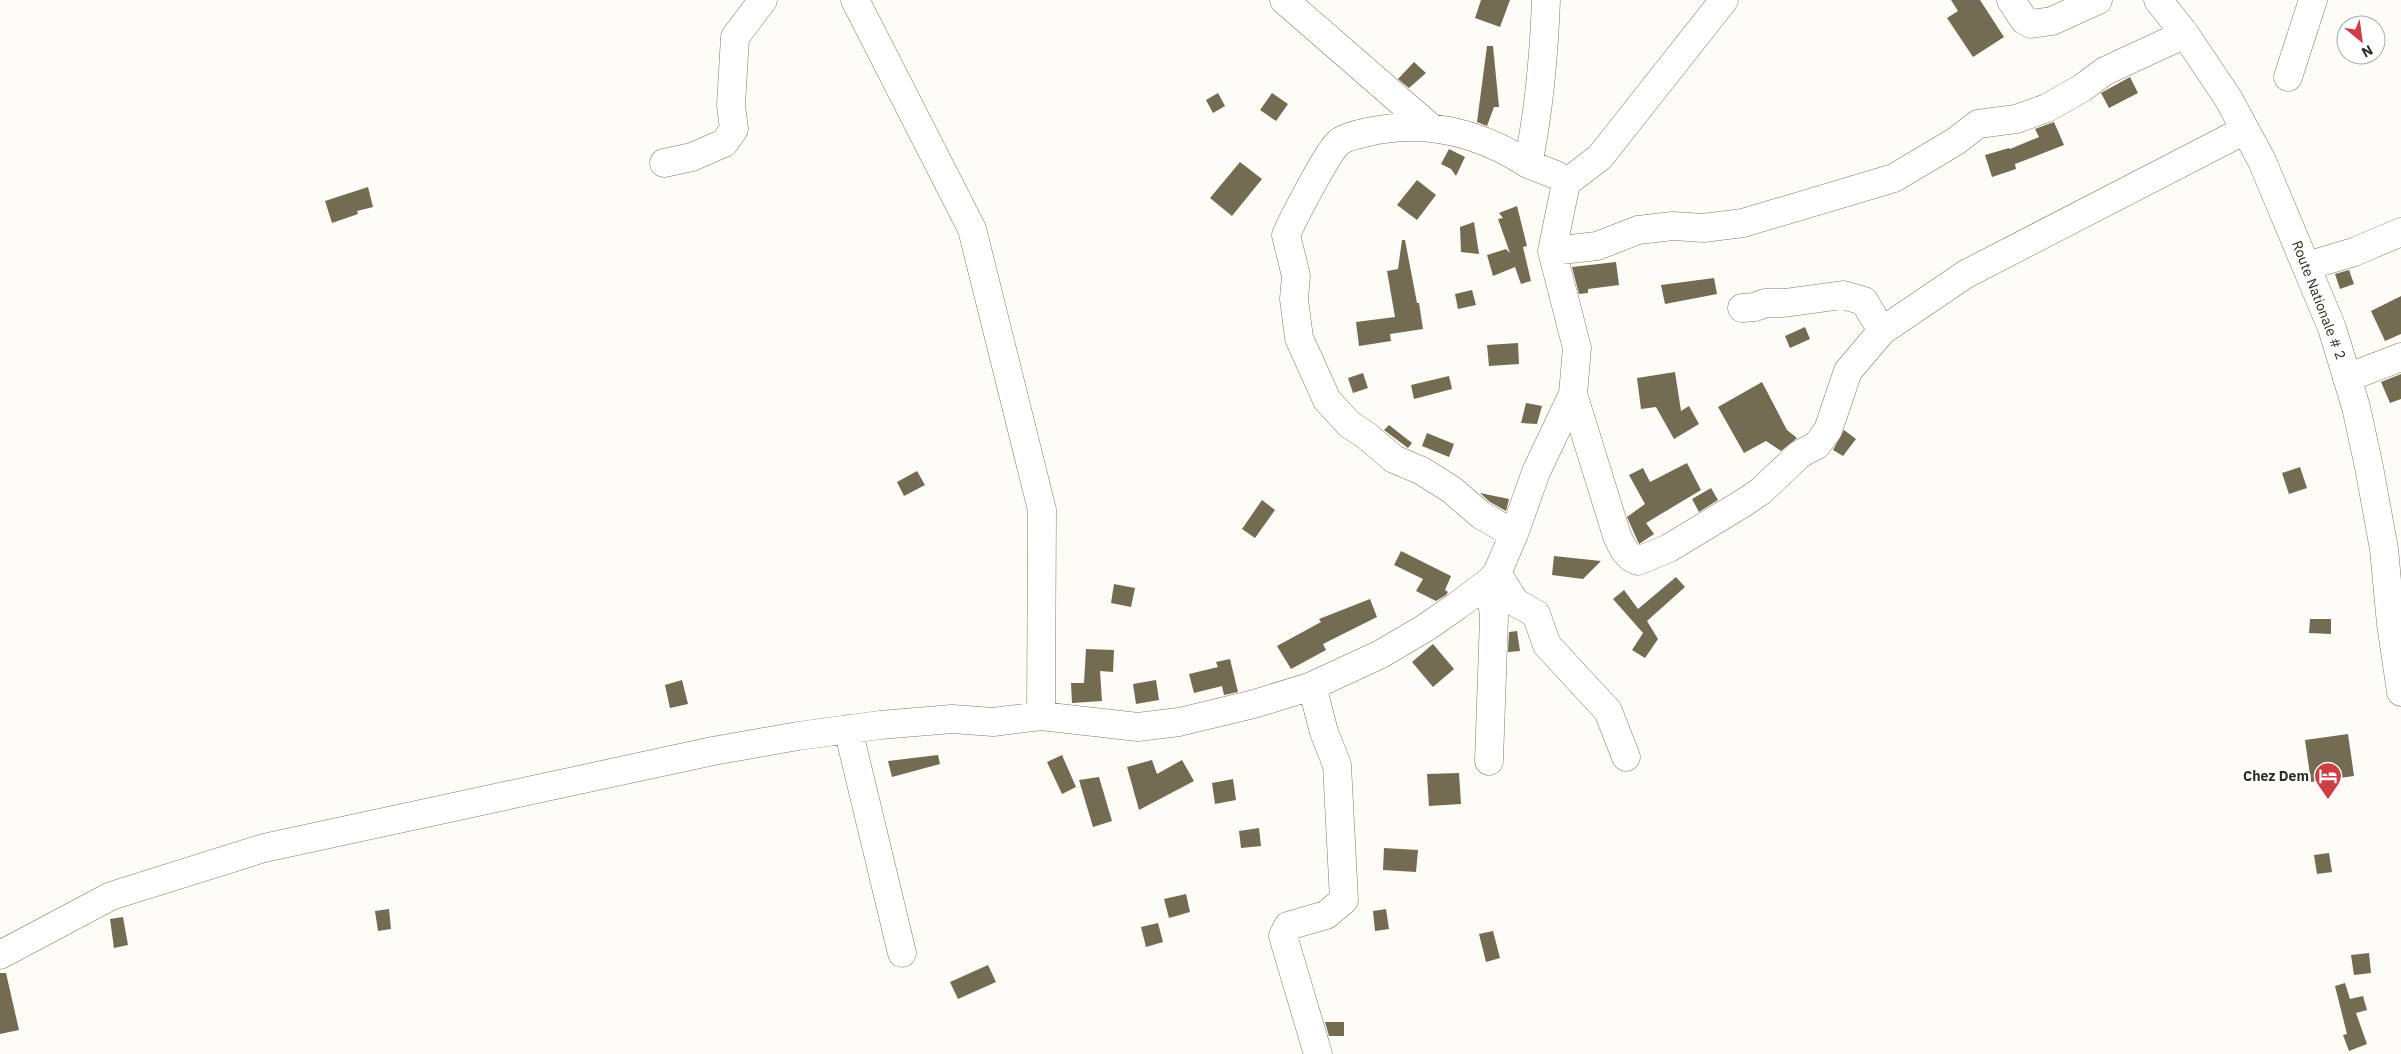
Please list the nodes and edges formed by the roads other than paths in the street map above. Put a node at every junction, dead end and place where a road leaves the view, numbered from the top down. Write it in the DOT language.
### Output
graph roads {
  1 [pos="763,0"];
  2 [pos="854,0"];
  3 [pos="1284,0"];
  4 [pos="1546,0"];
  5 [pos="1724,0"];
  6 [pos="2011,0"];
  7 [pos="2098,0"];
  8 [pos="2158,0"];
  9 [pos="2312,0"];
  10 [pos="2185,34"];
  11 [pos="2288,77"];
  12 [pos="1430,127"];
  13 [pos="2245,130"];
  14 [pos="664,163"];
  15 [pos="1528,164"];
  16 [pos="1566,183"];
  17 [pos="2401,232"];
  18 [pos="1552,251"];
  19 [pos="2307,266"];
  20 [pos="1742,308"];
  21 [pos="1882,331"];
  22 [pos="2401,357"];
  23 [pos="2348,378"];
  24 [pos="1573,394"];
  25 [pos="1514,534"];
  26 [pos="1493,577"];
  27 [pos="2396,620"];
  28 [pos="1312,686"];
  29 [pos="2401,692"];
  30 [pos="1041,716"];
  31 [pos="848,729"];
  32 [pos="1626,757"];
  33 [pos="1489,761"];
  34 [pos="902,953"];
  35 [pos="0,955"];
  36 [pos="1318,1054"];
  1 -- 14 [label="street"];
  2 -- 30 [label="street"];
  3 -- 12 [label="street"];
  4 -- 15 [label="street"];
  5 -- 16 [label="street"];
  6 -- 7 [label="street"];
  8 -- 10 [label="street, Route Nationale # 2"];
  9 -- 11 [label="street"];
  10 -- 13 [label="street, Route Nationale # 2"];
  10 -- 18 [label="street"];
  12 -- 15 [label="street"];
  12 -- 25 [label="street"];
  13 -- 19 [label="street, Route Nationale # 2"];
  13 -- 21 [label="street"];
  15 -- 16 [label="street"];
  16 -- 18 [label="street"];
  17 -- 19 [label="street"];
  18 -- 24 [label="street"];
  19 -- 23 [label="street, Route Nationale # 2"];
  20 -- 21 [label="street"];
  21 -- 24 [label="street"];
  22 -- 23 [label="street"];
  23 -- 27 [label="street, Route Nationale # 2"];
  24 -- 25 [label="street"];
  25 -- 26 [label="street"];
  26 -- 28 [label="street"];
  26 -- 32 [label="street"];
  26 -- 33 [label="street"];
  27 -- 29 [label="street, Route Nationale # 2"];
  28 -- 30 [label="street"];
  28 -- 36 [label="street"];
  30 -- 31 [label="street"];
  31 -- 34 [label="street"];
  31 -- 35 [label="street"];
}
